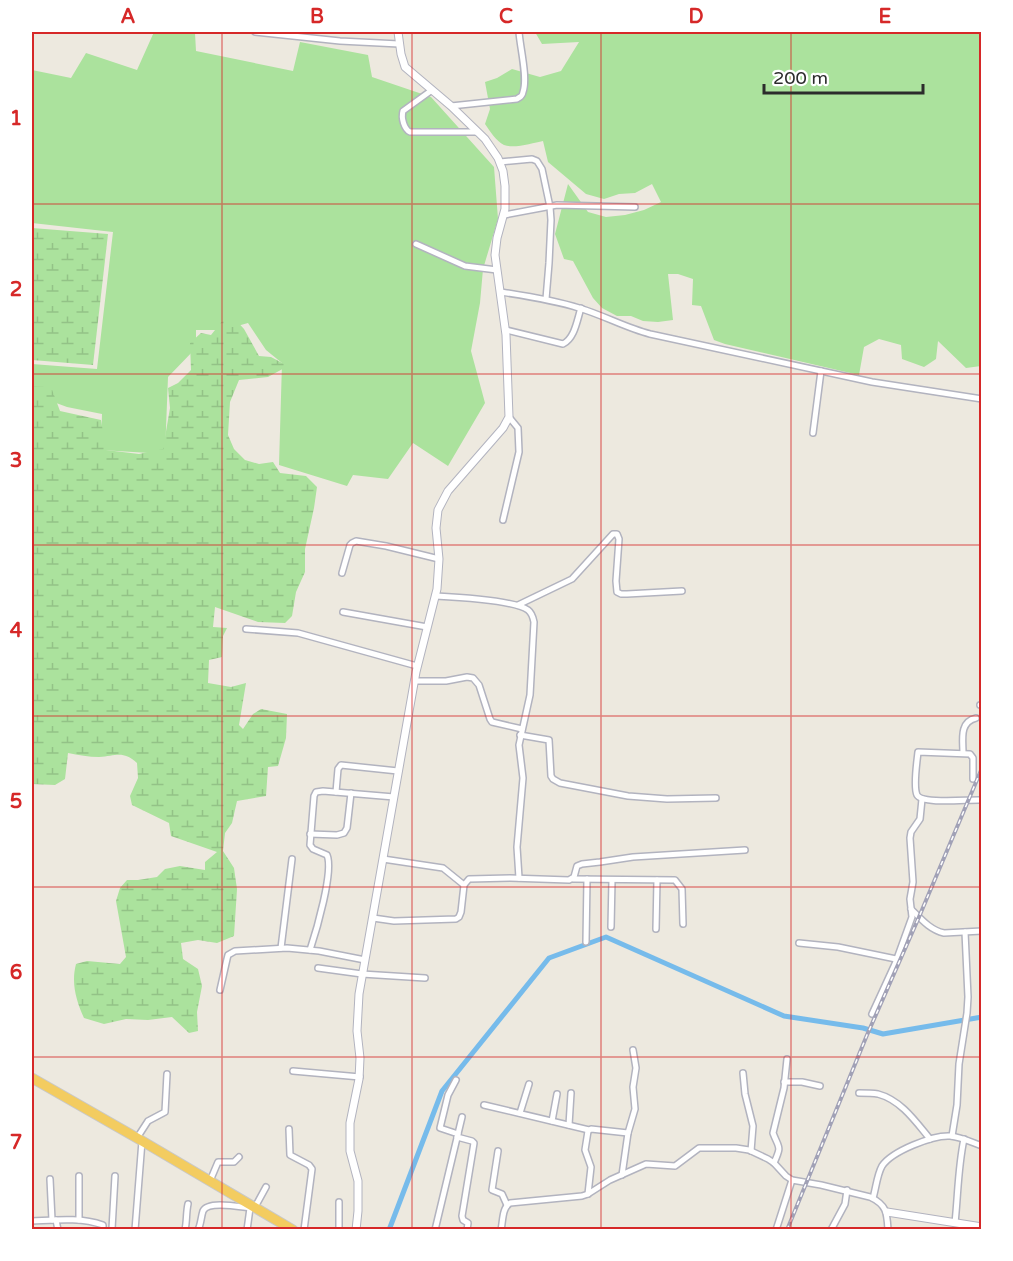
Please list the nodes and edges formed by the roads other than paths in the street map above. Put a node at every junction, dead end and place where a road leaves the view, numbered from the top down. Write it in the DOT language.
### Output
graph roads {
  1 [pos="255,32"];
  2 [pos="398,32"];
  3 [pos="519,32"];
  4 [pos="291,34"];
  5 [pos="399,44"];
  6 [pos="432,90"];
  7 [pos="451,106"];
  8 [pos="477,132"];
  9 [pos="500,162"];
  10 [pos="550,207"];
  11 [pos="635,207"];
  12 [pos="504,215"];
  13 [pos="416,244"];
  14 [pos="497,270"];
  15 [pos="501,292"];
  16 [pos="546,299"];
  17 [pos="581,308"];
  18 [pos="506,330"];
  19 [pos="821,371"];
  20 [pos="981,399"];
  21 [pos="509,417"];
  22 [pos="813,433"];
  23 [pos="503,520"];
  24 [pos="439,559"];
  25 [pos="342,573"];
  26 [pos="682,591"];
  27 [pos="435,596"];
  28 [pos="517,606"];
  29 [pos="343,612"];
  30 [pos="428,627"];
  31 [pos="246,629"];
  32 [pos="417,666"];
  33 [pos="414,681"];
  34 [pos="976,718"];
  35 [pos="521,732"];
  36 [pos="963,753"];
  37 [pos="398,771"];
  38 [pos="973,779"];
  39 [pos="336,792"];
  40 [pos="351,793"];
  41 [pos="394,797"];
  42 [pos="716,798"];
  43 [pos="922,799"];
  44 [pos="981,800"];
  45 [pos="310,834"];
  46 [pos="745,850"];
  47 [pos="292,859"];
  48 [pos="383,859"];
  49 [pos="519,879"];
  50 [pos="573,879"];
  51 [pos="587,879"];
  52 [pos="612,880"];
  53 [pos="657,880"];
  54 [pos="464,885"];
  55 [pos="911,909"];
  56 [pos="373,918"];
  57 [pos="682,924"];
  58 [pos="611,927"];
  59 [pos="657,929"];
  60 [pos="981,931"];
  61 [pos="965,932"];
  62 [pos="586,942"];
  63 [pos="799,943"];
  64 [pos="281,948"];
  65 [pos="310,950"];
  66 [pos="364,960"];
  67 [pos="896,960"];
  68 [pos="318,968"];
  69 [pos="362,974"];
  70 [pos="425,978"];
  71 [pos="220,990"];
  72 [pos="873,1014"];
  73 [pos="633,1050"];
  74 [pos="787,1059"];
  75 [pos="293,1071"];
  76 [pos="743,1072"];
  77 [pos="166,1074"];
  78 [pos="360,1077"];
  79 [pos="32,1078"];
  80 [pos="456,1080"];
  81 [pos="784,1082"];
  82 [pos="529,1084"];
  83 [pos="820,1086"];
  84 [pos="571,1093"];
  85 [pos="859,1093"];
  86 [pos="557,1094"];
  87 [pos="484,1105"];
  88 [pos="520,1113"];
  89 [pos="462,1117"];
  90 [pos="552,1121"];
  91 [pos="568,1125"];
  92 [pos="289,1129"];
  93 [pos="590,1130"];
  94 [pos="628,1133"];
  95 [pos="458,1136"];
  96 [pos="952,1136"];
  97 [pos="140,1139"];
  98 [pos="930,1139"];
  99 [pos="964,1139"];
  100 [pos="981,1146"];
  101 [pos="498,1151"];
  102 [pos="751,1151"];
  103 [pos="239,1158"];
  104 [pos="774,1163"];
  105 [pos="622,1175"];
  106 [pos="79,1176"];
  107 [pos="115,1176"];
  108 [pos="50,1179"];
  109 [pos="792,1180"];
  110 [pos="210,1181"];
  111 [pos="266,1187"];
  112 [pos="847,1191"];
  113 [pos="588,1194"];
  114 [pos="873,1198"];
  115 [pos="339,1202"];
  116 [pos="188,1204"];
  117 [pos="507,1205"];
  118 [pos="254,1208"];
  119 [pos="887,1212"];
  120 [pos="54,1220"];
  121 [pos="79,1220"];
  122 [pos="32,1221"];
  123 [pos="955,1223"];
  124 [pos="103,1227"];
  125 [pos="981,1227"];
  126 [pos="112,1229"];
  127 [pos="57,1230"];
  128 [pos="135,1230"];
  129 [pos="185,1230"];
  130 [pos="198,1230"];
  131 [pos="247,1230"];
  132 [pos="293,1230"];
  133 [pos="304,1230"];
  134 [pos="339,1230"];
  135 [pos="356,1230"];
  136 [pos="435,1230"];
  137 [pos="467,1230"];
  138 [pos="501,1230"];
  139 [pos="776,1230"];
  140 [pos="831,1230"];
  141 [pos="888,1230"];
  1 -- 4 [label="street"];
  2 -- 5 [label="street"];
  3 -- 7 [label="street"];
  4 -- 5 [label="street"];
  5 -- 6 [label="street"];
  6 -- 7 [label="street"];
  6 -- 8 [label="street"];
  7 -- 8 [label="street"];
  8 -- 9 [label="street"];
  9 -- 10 [label="street"];
  9 -- 12 [label="street"];
  10 -- 11 [label="street"];
  10 -- 12 [label="street"];
  10 -- 16 [label="street"];
  12 -- 14 [label="street"];
  13 -- 14 [label="street"];
  14 -- 15 [label="street"];
  15 -- 16 [label="street"];
  15 -- 18 [label="street"];
  16 -- 17 [label="street"];
  17 -- 18 [label="street"];
  17 -- 19 [label="street"];
  18 -- 21 [label="street"];
  19 -- 20 [label="street"];
  19 -- 22 [label="street"];
  21 -- 23 [label="street"];
  21 -- 24 [label="street"];
  24 -- 25 [label="street"];
  24 -- 27 [label="street"];
  26 -- 28 [label="street"];
  27 -- 28 [label="street"];
  27 -- 30 [label="street"];
  28 -- 35 [label="street"];
  29 -- 30 [label="street"];
  30 -- 32 [label="street"];
  31 -- 32 [label="street"];
  32 -- 33 [label="street"];
  33 -- 35 [label="street"];
  33 -- 37 [label="street"];
  34 -- 36 [label="street"];
  35 -- 42 [label="street"];
  35 -- 49 [label="street"];
  36 -- 38 [label="street"];
  36 -- 43 [label="street"];
  37 -- 39 [label="street"];
  37 -- 41 [label="street"];
  39 -- 40 [label="street"];
  39 -- 45 [label="street"];
  40 -- 41 [label="street"];
  40 -- 45 [label="street"];
  41 -- 48 [label="street"];
  43 -- 44 [label="street"];
  43 -- 55 [label="street"];
  45 -- 65 [label="street"];
  46 -- 50 [label="street"];
  47 -- 64 [label="street"];
  48 -- 54 [label="street"];
  48 -- 56 [label="street"];
  49 -- 50 [label="street"];
  49 -- 54 [label="street"];
  50 -- 51 [label="street"];
  51 -- 52 [label="street"];
  51 -- 62 [label="street"];
  52 -- 53 [label="street"];
  52 -- 58 [label="street"];
  53 -- 57 [label="street"];
  53 -- 59 [label="street"];
  54 -- 56 [label="street"];
  55 -- 61 [label="street"];
  55 -- 67 [label="street"];
  56 -- 66 [label="street"];
  60 -- 61 [label="street"];
  61 -- 96 [label="street"];
  63 -- 67 [label="street"];
  64 -- 65 [label="street"];
  64 -- 71 [label="street"];
  65 -- 66 [label="street"];
  66 -- 69 [label="street"];
  67 -- 72 [label="street"];
  68 -- 69 [label="street"];
  69 -- 70 [label="street"];
  69 -- 78 [label="street"];
  73 -- 94 [label="street"];
  74 -- 81 [label="street"];
  75 -- 78 [label="street"];
  76 -- 102 [label="street"];
  77 -- 97 [label="street"];
  78 -- 135 [label="street"];
  79 -- 97 [label="highway"];
  80 -- 95 [label="street"];
  81 -- 83 [label="street"];
  81 -- 104 [label="street"];
  82 -- 88 [label="street"];
  84 -- 91 [label="street"];
  85 -- 98 [label="street"];
  86 -- 90 [label="street"];
  87 -- 88 [label="street"];
  88 -- 90 [label="street"];
  89 -- 95 [label="street"];
  90 -- 91 [label="street"];
  91 -- 93 [label="street"];
  92 -- 133 [label="street"];
  93 -- 94 [label="street"];
  93 -- 113 [label="street"];
  94 -- 105 [label="street"];
  95 -- 136 [label="street"];
  95 -- 137 [label="street"];
  96 -- 98 [label="street"];
  96 -- 99 [label="street"];
  97 -- 110 [label="highway"];
  97 -- 128 [label="street"];
  98 -- 114 [label="street"];
  99 -- 100 [label="street"];
  99 -- 123 [label="street"];
  101 -- 117 [label="street"];
  102 -- 104 [label="street"];
  102 -- 105 [label="street"];
  103 -- 110 [label="street"];
  104 -- 109 [label="street"];
  105 -- 113 [label="street"];
  106 -- 121 [label="street"];
  107 -- 126 [label="street"];
  108 -- 120 [label="street"];
  109 -- 112 [label="street"];
  109 -- 139 [label="street"];
  110 -- 118 [label="highway"];
  111 -- 118 [label="street"];
  112 -- 114 [label="street"];
  112 -- 140 [label="street"];
  113 -- 117 [label="street"];
  114 -- 119 [label="street"];
  115 -- 134 [label="street"];
  116 -- 129 [label="street"];
  117 -- 138 [label="street"];
  118 -- 130 [label="street"];
  118 -- 131 [label="street"];
  118 -- 132 [label="highway"];
  119 -- 123 [label="street"];
  119 -- 141 [label="street"];
  120 -- 121 [label="street"];
  120 -- 122 [label="street"];
  120 -- 127 [label="street"];
  121 -- 124 [label="street"];
  123 -- 125 [label="street"];
  124 -- 126 [label="street"];
}
